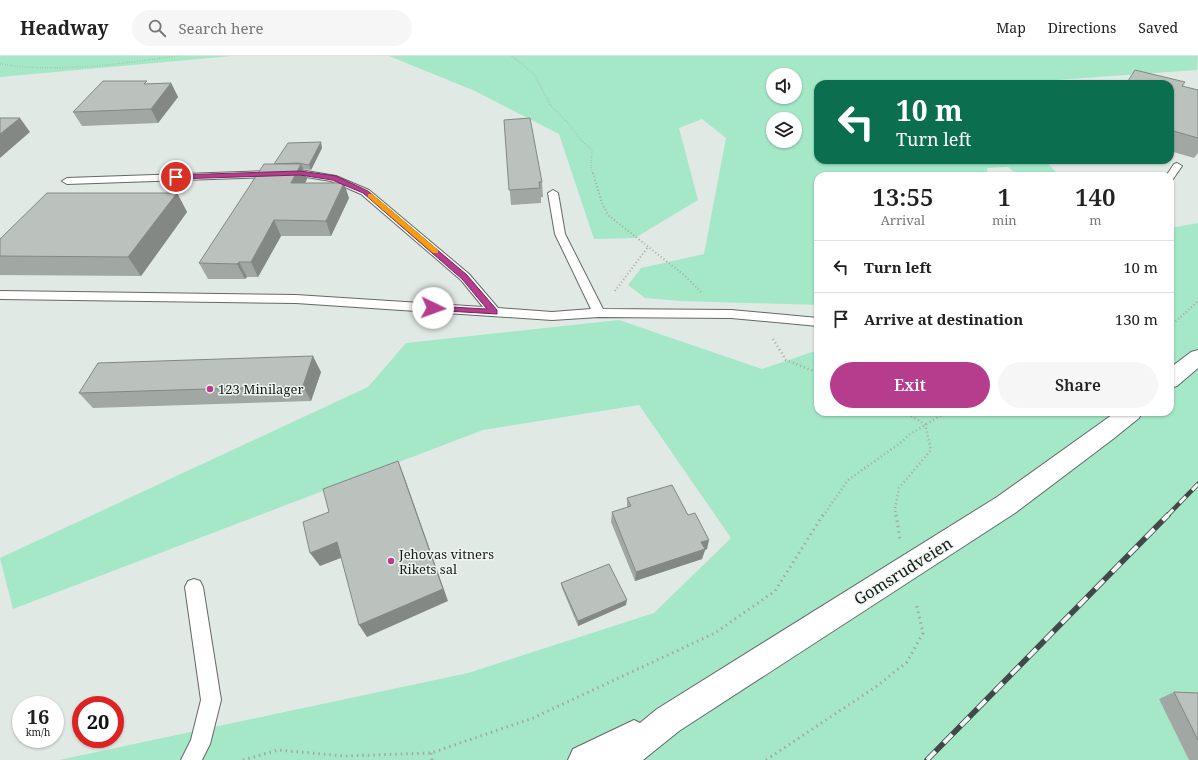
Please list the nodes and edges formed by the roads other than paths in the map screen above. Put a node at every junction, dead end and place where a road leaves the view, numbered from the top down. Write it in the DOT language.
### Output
graph roads {
  1 [pos="1177,166"];
  2 [pos="1173,172"];
  3 [pos="67,181"];
  4 [pos="553,193"];
  5 [pos="0,295"];
  6 [pos="494,312"];
  7 [pos="599,313"];
  8 [pos="814,322"];
  9 [pos="1198,357"];
  10 [pos="1174,377"];
  11 [pos="1126,416"];
  12 [pos="194,587"];
  13 [pos="668,720"];
  14 [pos="191,760"];
  15 [pos="584,760"];
  16 [pos="618,760"];
  1 -- 2 [label="lane"];
  3 -- 6 [label="lane"];
  4 -- 7 [label="lane"];
  5 -- 6 [label="lane"];
  6 -- 7 [label="lane"];
  7 -- 8 [label="lane"];
  9 -- 10 [label="main road"];
  11 -- 13 [label="main road, Gomsrudveien"];
  12 -- 14 [label="lane"];
  13 -- 15 [label="main road, Gomsrudveien"];
  13 -- 16 [label="main road, Gomsrudveien"];
}
